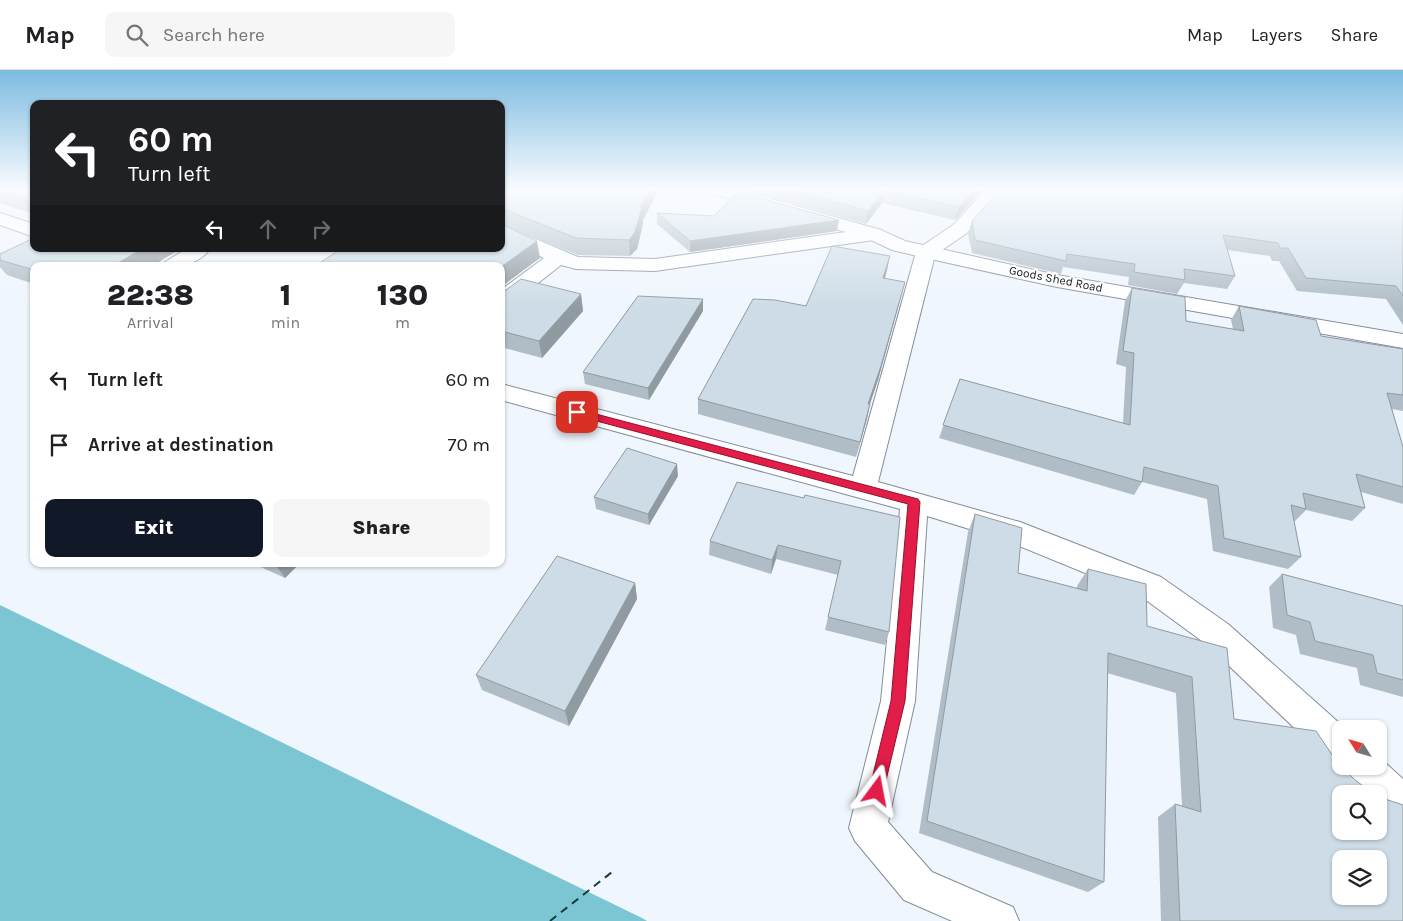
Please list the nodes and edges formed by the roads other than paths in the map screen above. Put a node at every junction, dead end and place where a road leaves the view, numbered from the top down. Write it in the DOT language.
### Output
graph roads {
  1 [pos="855,229"];
  2 [pos="960,229"];
  3 [pos="505,232"];
  4 [pos="874,234"];
  5 [pos="195,252"];
  6 [pos="926,252"];
  7 [pos="558,257"];
  8 [pos="179,262"];
  9 [pos="505,298"];
  10 [pos="1403,341"];
  11 [pos="505,393"];
  12 [pos="863,488"];
  13 [pos="914,502"];
  14 [pos="1332,740"];
  15 [pos="1372,775"];
  16 [pos="1403,798"];
  17 [pos="999,921"];
  1 -- 4 [label="street, Goods Shed Road"];
  2 -- 6 [label="street"];
  3 -- 7 [label="street"];
  4 -- 6 [label="street, Goods Shed Road"];
  4 -- 7 [label="street"];
  5 -- 8 [label="street"];
  6 -- 10 [label="street, Goods Shed Road"];
  6 -- 12 [label="street"];
  7 -- 9 [label="street"];
  11 -- 12 [label="street"];
  12 -- 13 [label="street"];
  13 -- 14 [label="street"];
  13 -- 17 [label="street"];
  15 -- 16 [label="street"];
}
